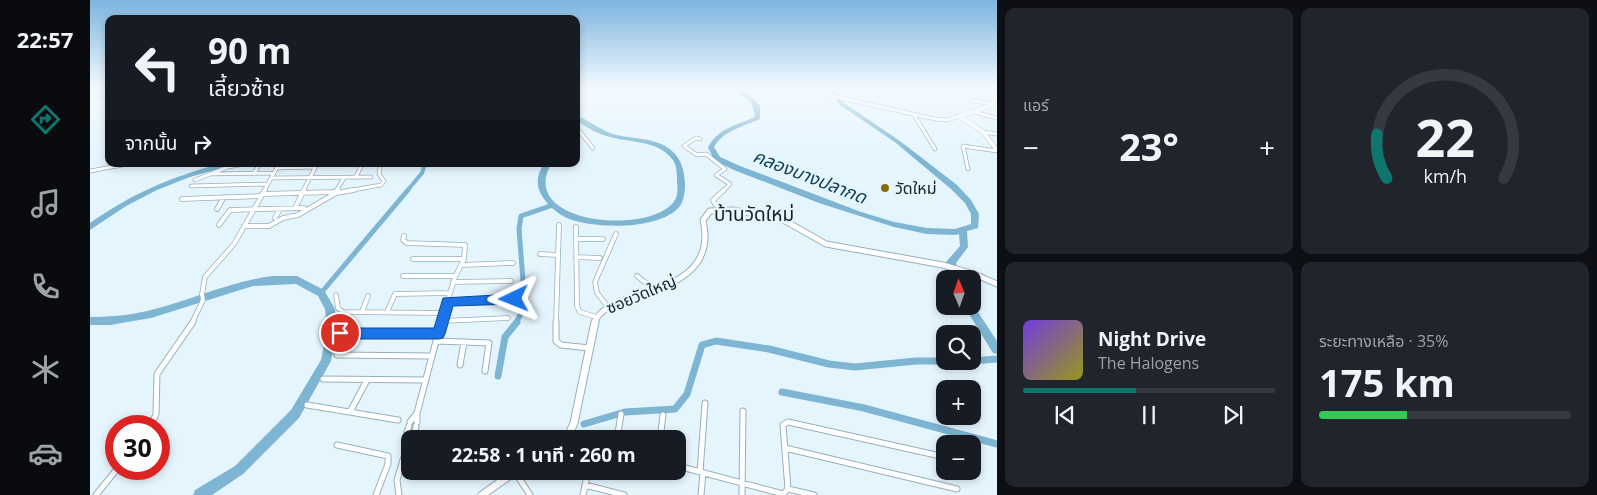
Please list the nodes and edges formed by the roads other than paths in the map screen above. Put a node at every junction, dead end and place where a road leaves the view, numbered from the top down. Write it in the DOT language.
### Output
graph roads {
  1 [pos="906,112"];
  2 [pos="974,112"];
  3 [pos="914,114"];
  4 [pos="959,116"];
  5 [pos="997,118"];
  6 [pos="580,132"];
  7 [pos="983,132"];
  8 [pos="997,134"];
  9 [pos="700,139"];
  10 [pos="593,148"];
  11 [pos="935,149"];
  12 [pos="997,151"];
  13 [pos="112,167"];
  14 [pos="234,167"];
  15 [pos="258,167"];
  16 [pos="277,167"];
  17 [pos="315,167"];
  18 [pos="361,167"];
  19 [pos="380,168"];
  20 [pos="968,169"];
  21 [pos="90,171"];
  22 [pos="254,173"];
  23 [pos="274,173"];
  24 [pos="210,174"];
  25 [pos="356,177"];
  26 [pos="271,178"];
  27 [pos="310,178"];
  28 [pos="344,178"];
  29 [pos="195,180"];
  30 [pos="268,184"];
  31 [pos="191,186"];
  32 [pos="364,186"];
  33 [pos="302,193"];
  34 [pos="262,195"];
  35 [pos="224,198"];
  36 [pos="182,199"];
  37 [pos="295,208"];
  38 [pos="304,208"];
  39 [pos="216,209"];
  40 [pos="253,209"];
  41 [pos="280,209"];
  42 [pos="723,210"];
  43 [pos="276,218"];
  44 [pos="219,225"];
  45 [pos="559,225"];
  46 [pos="244,226"];
  47 [pos="576,227"];
  48 [pos="616,234"];
  49 [pos="404,236"];
  50 [pos="576,239"];
  51 [pos="603,239"];
  52 [pos="540,254"];
  53 [pos="558,255"];
  54 [pos="576,257"];
  55 [pos="600,258"];
  56 [pos="413,259"];
  57 [pos="463,262"];
  58 [pos="514,263"];
  59 [pos="402,276"];
  60 [pos="455,276"];
  61 [pos="637,276"];
  62 [pos="511,281"];
  63 [pos="453,282"];
  64 [pos="997,284"];
  65 [pos="655,290"];
  66 [pos="450,293"];
  67 [pos="202,294"];
  68 [pos="336,295"];
  69 [pos="368,296"];
  70 [pos="514,299"];
  71 [pos="448,301"];
  72 [pos="609,308"];
  73 [pos="362,312"];
  74 [pos="387,312"];
  75 [pos="444,313"];
  76 [pos="596,317"];
  77 [pos="508,318"];
  78 [pos="442,321"];
  79 [pos="340,333"];
  80 [pos="439,334"];
  81 [pos="437,341"];
  82 [pos="464,342"];
  83 [pos="590,348"];
  84 [pos="337,355"];
  85 [pos="432,356"];
  86 [pos="460,364"];
  87 [pos="485,371"];
  88 [pos="323,379"];
  89 [pos="367,380"];
  90 [pos="426,380"];
  91 [pos="705,403"];
  92 [pos="307,405"];
  93 [pos="350,412"];
  94 [pos="743,412"];
  95 [pos="416,413"];
  96 [pos="621,414"];
  97 [pos="157,415"];
  98 [pos="663,416"];
  99 [pos="398,420"];
  100 [pos="409,424"];
  101 [pos="408,430"];
  102 [pos="414,430"];
  103 [pos="570,430"];
  104 [pos="618,430"];
  105 [pos="661,430"];
  106 [pos="338,445"];
  107 [pos="785,448"];
  108 [pos="936,455"];
  109 [pos="401,467"];
  110 [pos="686,468"];
  111 [pos="701,472"];
  112 [pos="108,480"];
  113 [pos="504,480"];
  114 [pos="520,480"];
  115 [pos="586,480"];
  116 [pos="742,484"];
  117 [pos="585,485"];
  118 [pos="788,489"];
  119 [pos="958,490"];
  120 [pos="96,495"];
  121 [pos="376,495"];
  122 [pos="399,495"];
  123 [pos="482,495"];
  124 [pos="530,495"];
  125 [pos="583,495"];
  126 [pos="624,495"];
  127 [pos="701,495"];
  128 [pos="742,495"];
  129 [pos="814,495"];
  1 -- 3 [label="street"];
  2 -- 4 [label="street"];
  2 -- 5 [label="street"];
  3 -- 4 [label="street"];
  3 -- 11 [label="street"];
  4 -- 7 [label="street"];
  6 -- 10 [label="street"];
  7 -- 8 [label="street"];
  7 -- 12 [label="street"];
  9 -- 42 [label="street"];
  12 -- 20 [label="street"];
  13 -- 21 [label="street"];
  14 -- 24 [label="street"];
  15 -- 22 [label="street"];
  16 -- 23 [label="street"];
  17 -- 27 [label="street"];
  18 -- 25 [label="street"];
  19 -- 46 [label="street"];
  22 -- 23 [label="street"];
  22 -- 24 [label="street"];
  23 -- 26 [label="street"];
  24 -- 29 [label="street"];
  25 -- 28 [label="street"];
  25 -- 32 [label="street"];
  26 -- 27 [label="street"];
  26 -- 30 [label="street"];
  27 -- 28 [label="street"];
  27 -- 33 [label="street"];
  28 -- 33 [label="street"];
  30 -- 31 [label="street"];
  30 -- 34 [label="street"];
  33 -- 34 [label="street"];
  33 -- 37 [label="street"];
  34 -- 35 [label="street"];
  34 -- 40 [label="street"];
  35 -- 36 [label="street"];
  35 -- 39 [label="street"];
  37 -- 38 [label="street"];
  37 -- 41 [label="street"];
  40 -- 41 [label="street"];
  40 -- 44 [label="street"];
  40 -- 46 [label="street"];
  41 -- 43 [label="street"];
  42 -- 64 [label="street"];
  42 -- 65 [label="street, ซอยวัดใหญ่"];
  45 -- 53 [label="street"];
  46 -- 67 [label="street"];
  47 -- 50 [label="street"];
  48 -- 72 [label="street"];
  49 -- 57 [label="street"];
  50 -- 51 [label="street"];
  50 -- 54 [label="street"];
  52 -- 53 [label="street"];
  53 -- 83 [label="street"];
  54 -- 55 [label="street"];
  54 -- 76 [label="street"];
  56 -- 57 [label="street"];
  57 -- 58 [label="street"];
  57 -- 60 [label="street"];
  59 -- 60 [label="street"];
  60 -- 63 [label="street"];
  61 -- 65 [label="street"];
  62 -- 63 [label="street"];
  63 -- 66 [label="street"];
  65 -- 72 [label="street, ซอยวัดใหญ่"];
  66 -- 71 [label="street"];
  66 -- 74 [label="street"];
  67 -- 97 [label="street"];
  68 -- 73 [label="street"];
  69 -- 73 [label="street"];
  70 -- 71 [label="street"];
  71 -- 75 [label="street"];
  72 -- 76 [label="street, ซอยวัดใหญ่"];
  73 -- 74 [label="street"];
  74 -- 75 [label="street"];
  75 -- 78 [label="street"];
  76 -- 83 [label="street, ซอยวัดใหญ่"];
  77 -- 78 [label="street"];
  78 -- 80 [label="street"];
  79 -- 80 [label="street"];
  80 -- 81 [label="street"];
  81 -- 82 [label="street"];
  81 -- 85 [label="street"];
  82 -- 86 [label="street"];
  82 -- 87 [label="street"];
  83 -- 103 [label="street, ซอยวัดใหญ่"];
  84 -- 85 [label="street"];
  85 -- 90 [label="street"];
  88 -- 89 [label="street"];
  89 -- 90 [label="street"];
  89 -- 93 [label="street"];
  90 -- 95 [label="street"];
  91 -- 111 [label="street"];
  92 -- 93 [label="street"];
  93 -- 99 [label="street"];
  94 -- 116 [label="street"];
  95 -- 100 [label="street"];
  95 -- 102 [label="street"];
  96 -- 104 [label="street"];
  98 -- 105 [label="street"];
  100 -- 101 [label="street"];
  106 -- 121 [label="street"];
  107 -- 108 [label="street"];
  107 -- 118 [label="street"];
  107 -- 119 [label="street"];
  109 -- 122 [label="street"];
  110 -- 111 [label="street"];
  111 -- 116 [label="street"];
  111 -- 127 [label="street"];
  112 -- 120 [label="street"];
  113 -- 123 [label="street"];
  114 -- 124 [label="street"];
  115 -- 117 [label="street"];
  116 -- 118 [label="street"];
  116 -- 128 [label="street"];
  117 -- 125 [label="street"];
  117 -- 126 [label="street"];
  118 -- 129 [label="street"];
}
